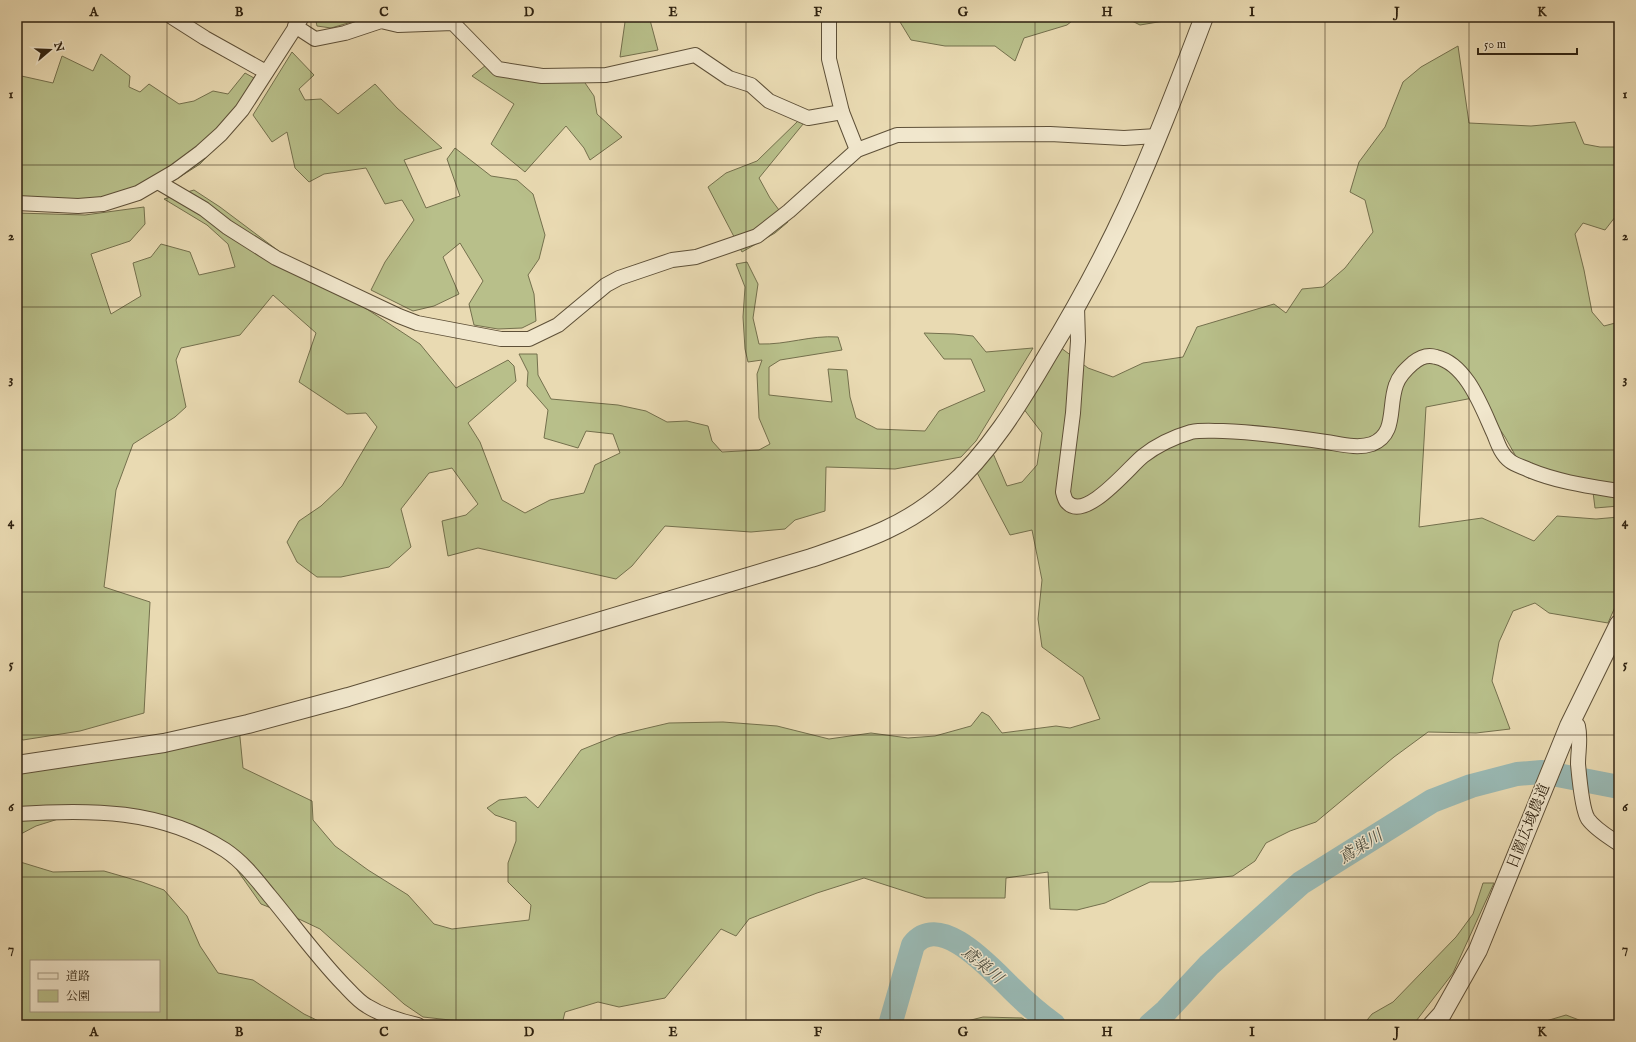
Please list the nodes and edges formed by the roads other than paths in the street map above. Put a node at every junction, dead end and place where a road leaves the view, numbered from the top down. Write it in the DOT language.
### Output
graph roads {
  1 [pos="172,17"];
  2 [pos="829,17"];
  3 [pos="1204,17"];
  4 [pos="299,21"];
  5 [pos="266,72"];
  6 [pos="842,112"];
  7 [pos="1157,136"];
  8 [pos="857,150"];
  9 [pos="158,182"];
  10 [pos="17,203"];
  11 [pos="1077,307"];
  12 [pos="1619,491"];
  13 [pos="1619,624"];
  14 [pos="1568,726"];
  15 [pos="17,765"];
  16 [pos="17,814"];
  17 [pos="1619,844"];
  18 [pos="418,1025"];
  19 [pos="1432,1025"];
  1 -- 5 [label="street"];
  2 -- 6 [label="street"];
  3 -- 7 [label="street"];
  4 -- 5 [label="street"];
  4 -- 6 [label="street"];
  5 -- 9 [label="street"];
  6 -- 8 [label="street"];
  7 -- 8 [label="street"];
  7 -- 11 [label="street"];
  8 -- 9 [label="street"];
  9 -- 10 [label="street"];
  11 -- 12 [label="street"];
  11 -- 15 [label="street"];
  13 -- 14 [label="street, 日置広域農道"];
  14 -- 17 [label="street"];
  14 -- 19 [label="street, 日置広域農道"];
  16 -- 18 [label="street"];
}
